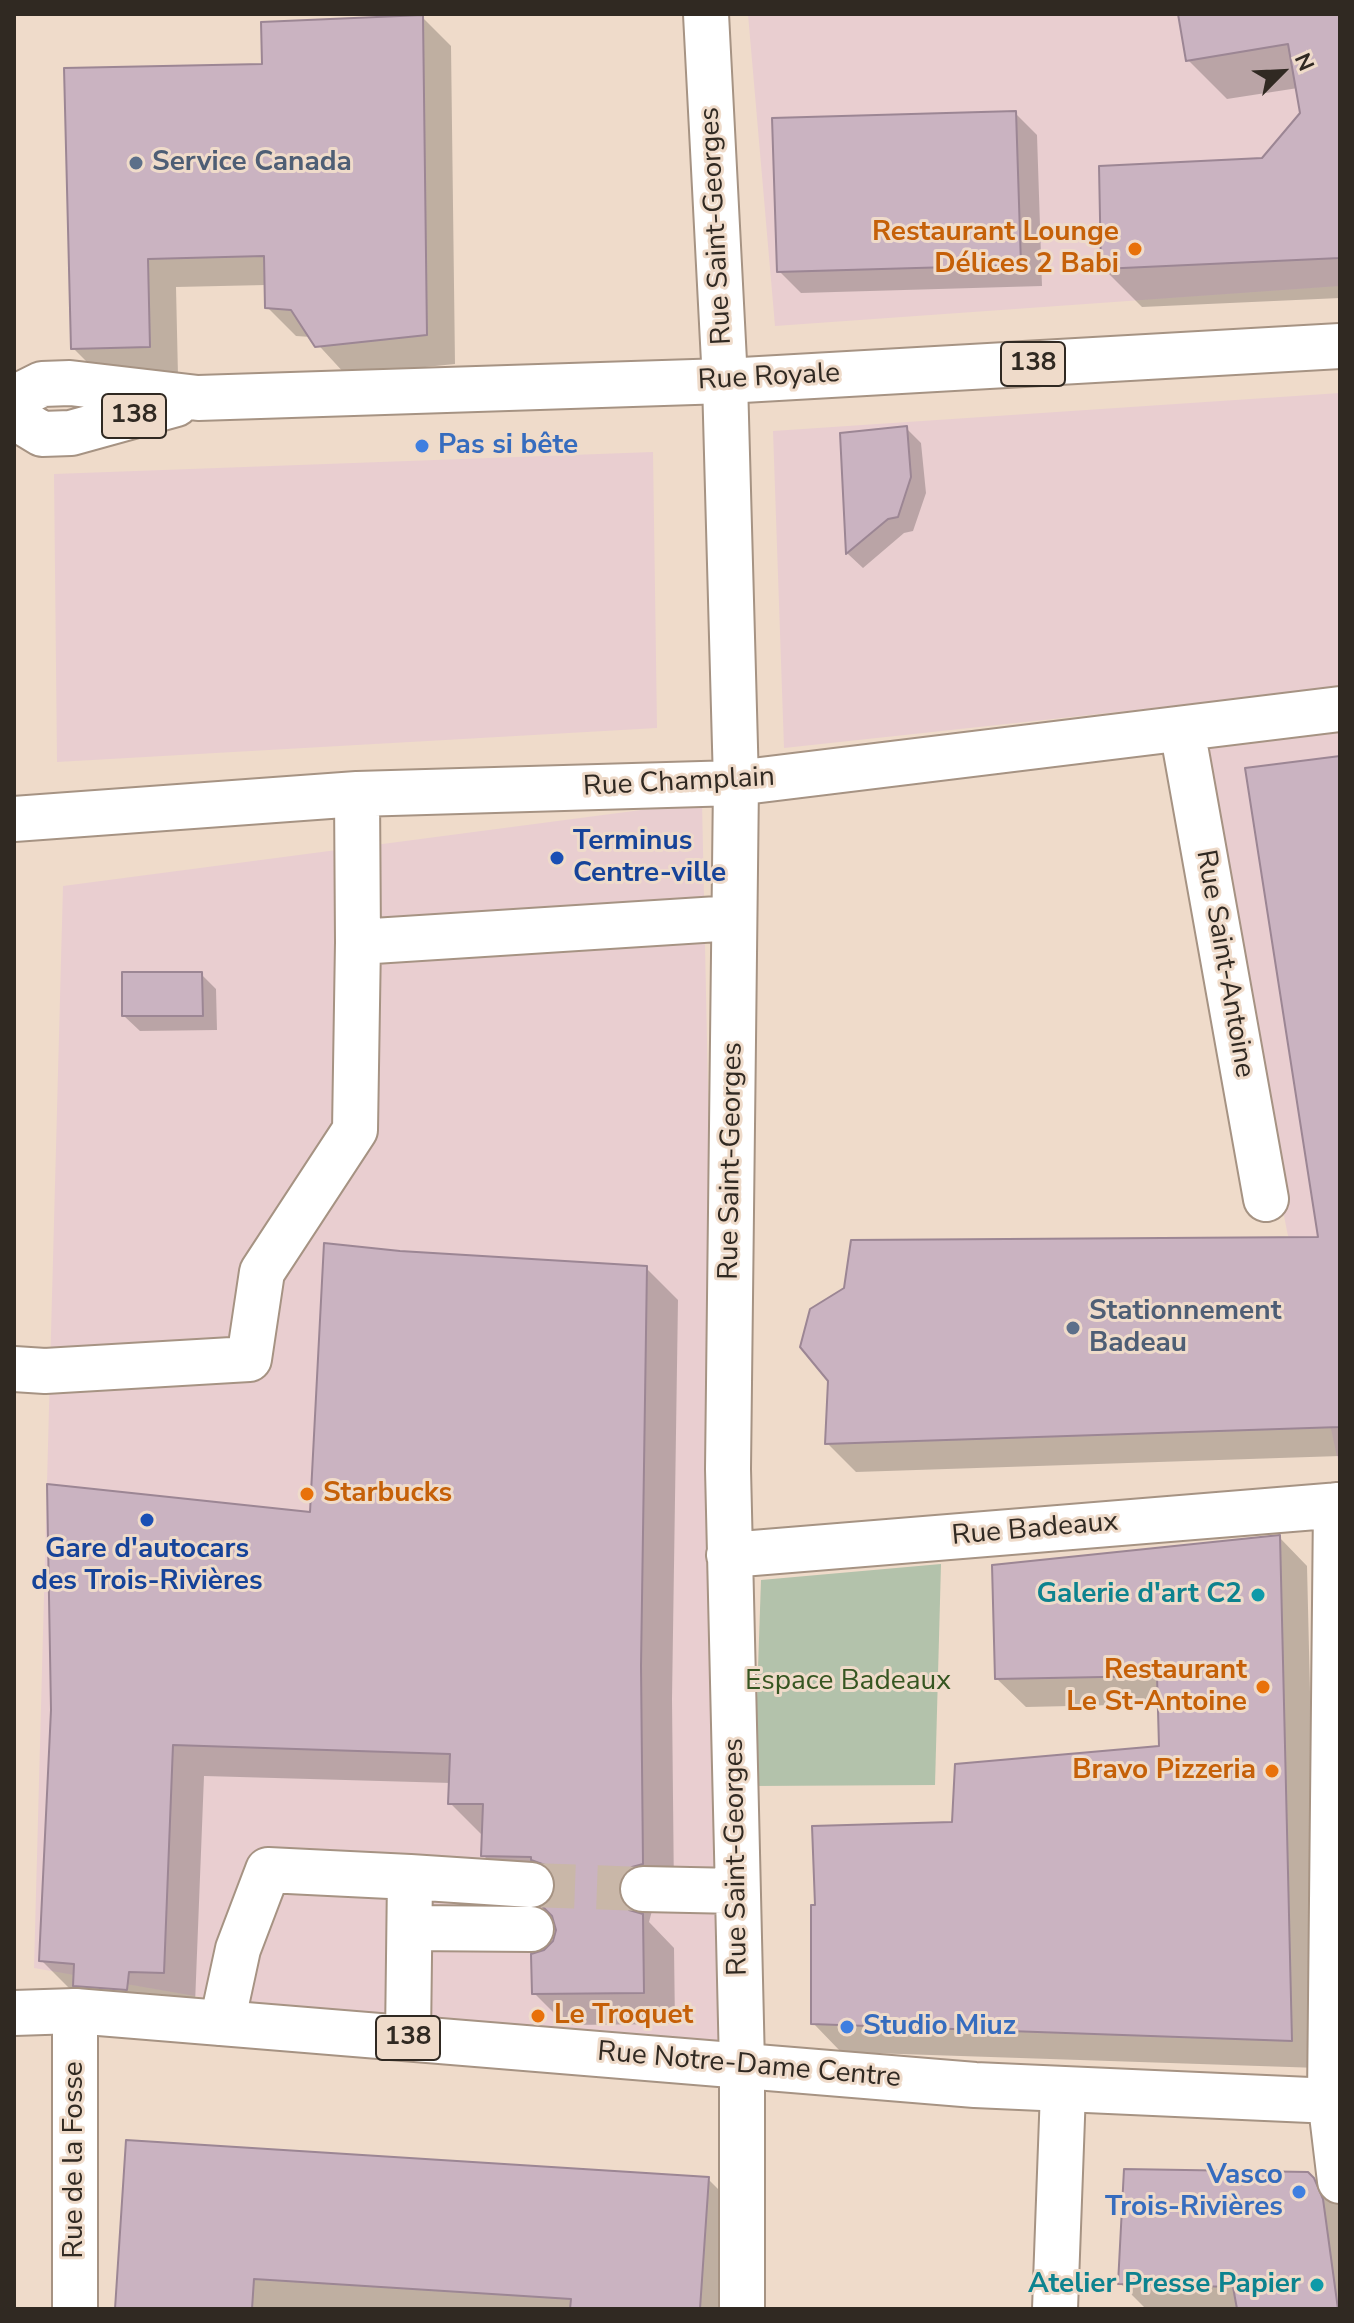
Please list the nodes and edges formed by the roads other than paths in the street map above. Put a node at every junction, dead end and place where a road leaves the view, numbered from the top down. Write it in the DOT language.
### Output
graph roads {
  1 [pos="706,14"];
  2 [pos="1340,346"];
  3 [pos="725,381"];
  4 [pos="14,398"];
  5 [pos="198,398"];
  6 [pos="14,417"];
  7 [pos="1340,709"];
  8 [pos="1182,729"];
  9 [pos="736,783"];
  10 [pos="357,794"];
  11 [pos="14,819"];
  12 [pos="734,918"];
  13 [pos="358,942"];
  14 [pos="1266,1199"];
  15 [pos="14,1369"];
  16 [pos="1338,1505"];
  17 [pos="729,1555"];
  18 [pos="410,1877"];
  19 [pos="531,1885"];
  20 [pos="643,1889"];
  21 [pos="737,1891"];
  22 [pos="410,1928"];
  23 [pos="531,1929"];
  24 [pos="75,2011"];
  25 [pos="14,2013"];
  26 [pos="222,2023"];
  27 [pos="408,2038"];
  28 [pos="742,2065"];
  29 [pos="1063,2091"];
  30 [pos="1335,2098"];
  31 [pos="1340,2181"];
  32 [pos="75,2309"];
  33 [pos="742,2309"];
  34 [pos="1055,2309"];
  1 -- 3 [label="street, Rue Saint-Georges"];
  2 -- 3 [label="street, Rue Royale / 138"];
  3 -- 5 [label="street, Rue Royale / 138"];
  3 -- 9 [label="street, Rue Saint-Georges"];
  4 -- 5 [label="street, Rue Royale / 138"];
  5 -- 6 [label="street, Rue Royale / 138"];
  7 -- 8 [label="street, Rue Champlain"];
  8 -- 9 [label="street, Rue Champlain"];
  8 -- 14 [label="street, Rue Saint-Antoine"];
  9 -- 10 [label="street, Rue Champlain"];
  9 -- 12 [label="street, Rue Saint-Georges"];
  10 -- 11 [label="street, Rue Champlain"];
  10 -- 13 [label="street"];
  12 -- 13 [label="street"];
  12 -- 17 [label="street, Rue Saint-Georges"];
  13 -- 15 [label="street"];
  16 -- 17 [label="street, Rue Badeaux"];
  16 -- 30 [label="street"];
  17 -- 21 [label="street, Rue Saint-Georges"];
  18 -- 19 [label="street"];
  18 -- 22 [label="street"];
  18 -- 26 [label="street"];
  20 -- 21 [label="street"];
  21 -- 28 [label="street, Rue Saint-Georges"];
  22 -- 23 [label="street"];
  22 -- 27 [label="street"];
  24 -- 25 [label="street, Rue Notre-Dame Centre / 138"];
  24 -- 26 [label="street, Rue Notre-Dame Centre / 138"];
  24 -- 32 [label="street, Rue de la Fosse"];
  26 -- 27 [label="street, Rue Notre-Dame Centre / 138"];
  27 -- 28 [label="street, Rue Notre-Dame Centre / 138"];
  28 -- 29 [label="street, Rue Notre-Dame Centre / 138"];
  28 -- 33 [label="street, Rue Saint-Georges"];
  29 -- 30 [label="street, Rue Notre-Dame Centre / 138"];
  29 -- 34 [label="street"];
  30 -- 31 [label="street"];
}
